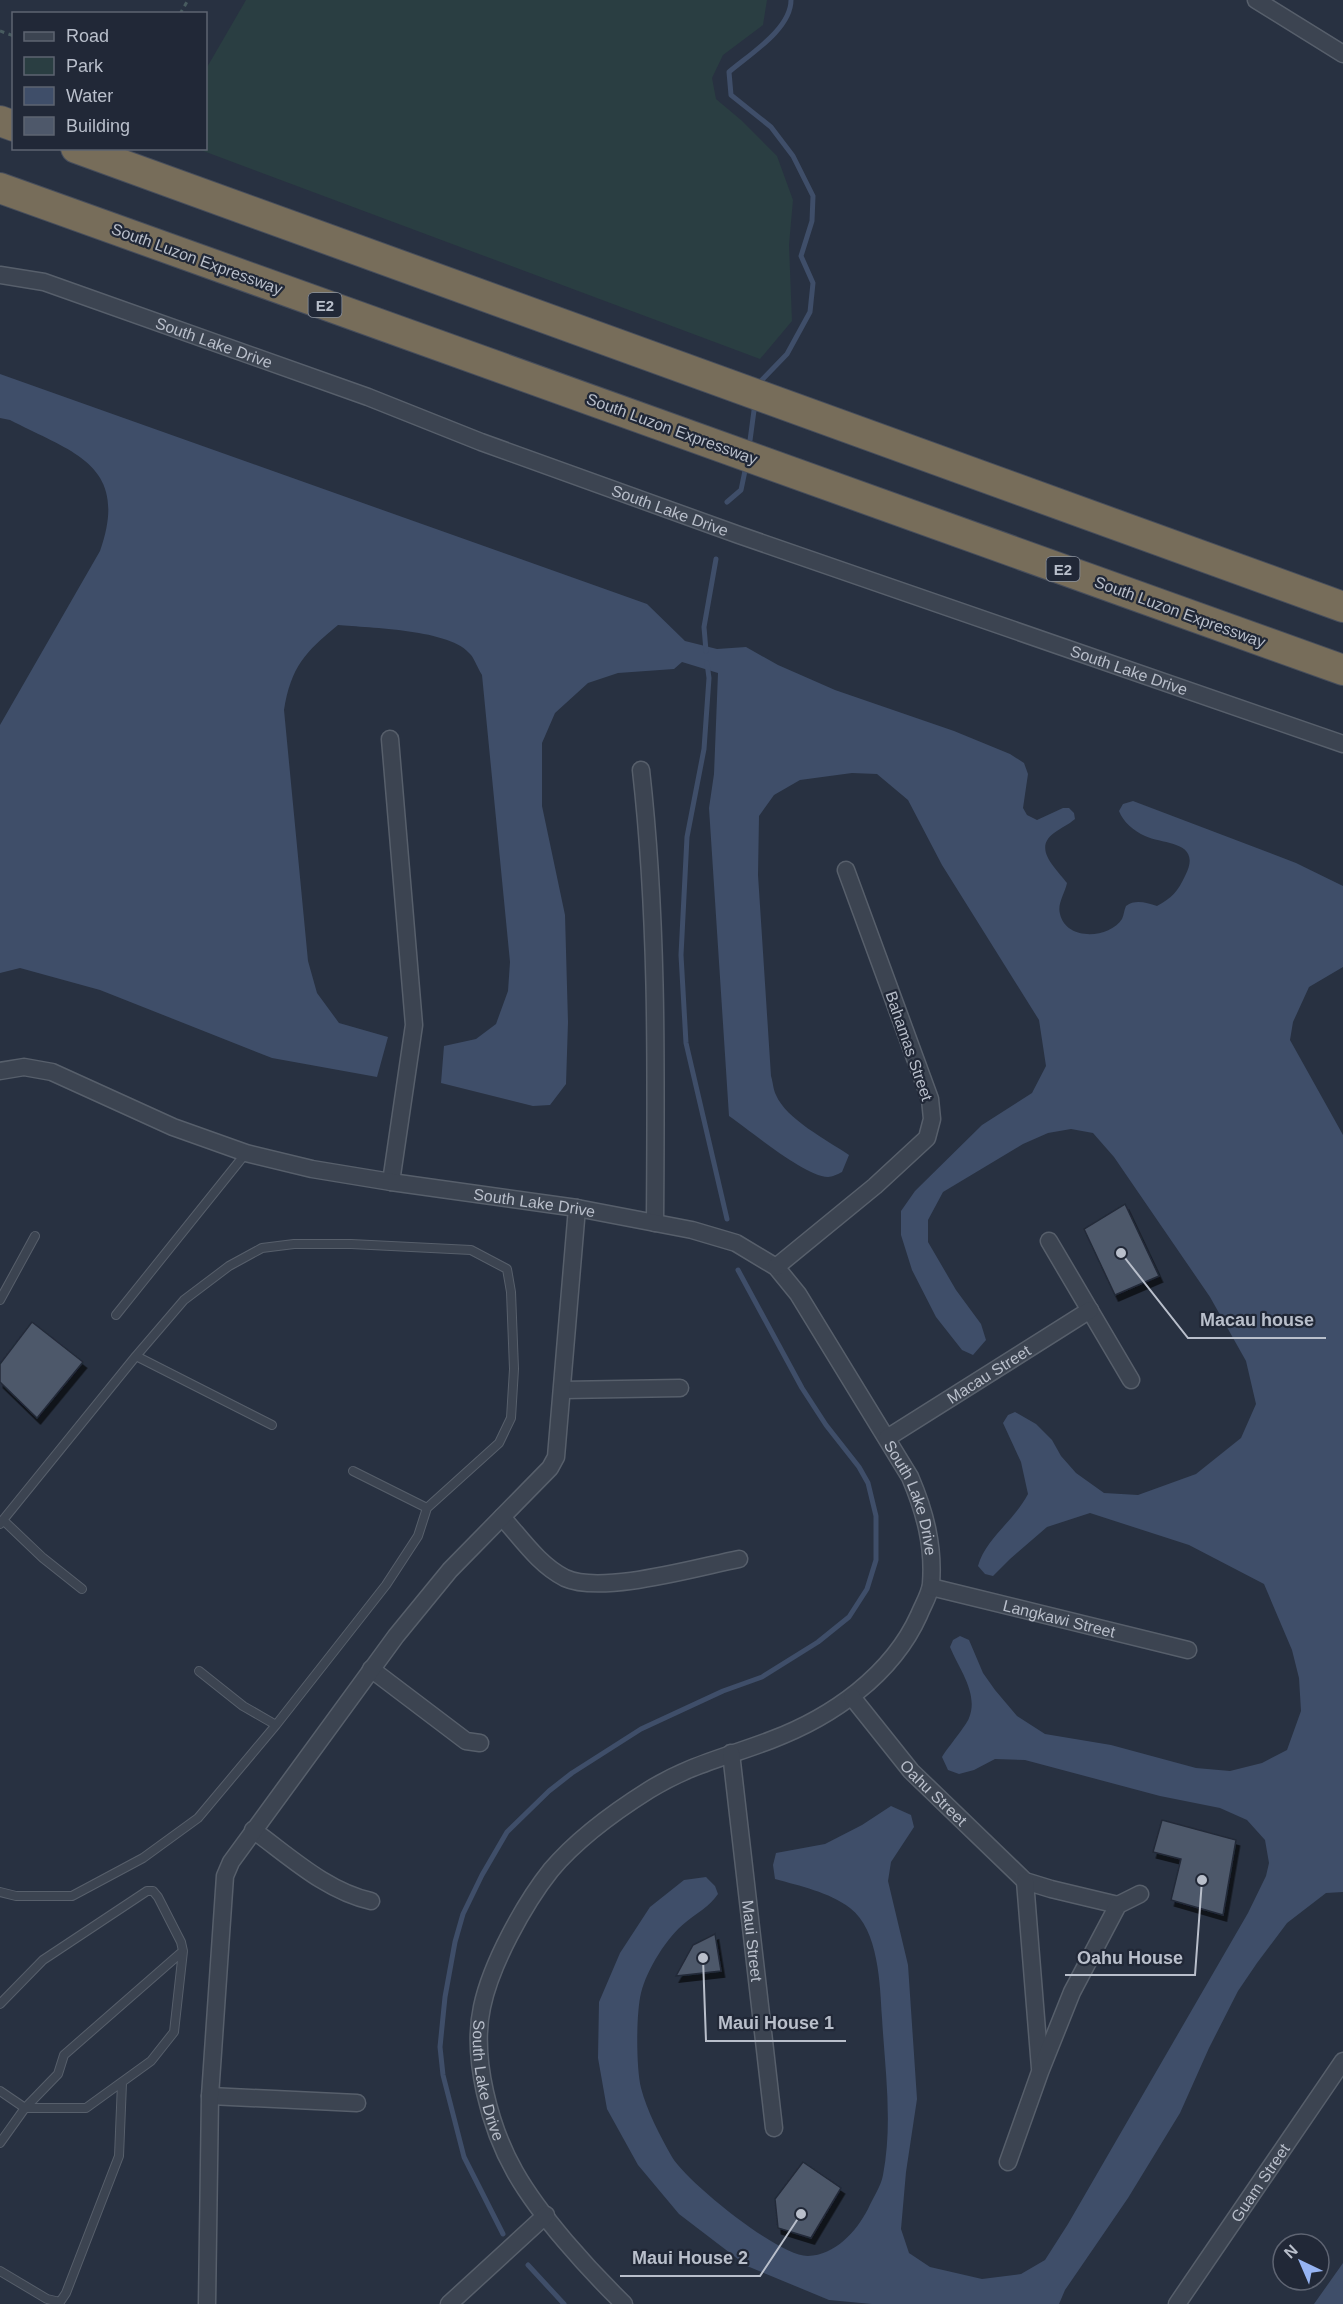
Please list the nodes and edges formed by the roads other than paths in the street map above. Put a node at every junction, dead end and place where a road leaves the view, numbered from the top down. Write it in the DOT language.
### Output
graph roads {
  1 [pos="1256,0"];
  2 [pos="1343,54"];
  3 [pos="82,150"];
  4 [pos="0,188"];
  5 [pos="0,275"];
  6 [pos="1343,607"];
  7 [pos="1343,670"];
  8 [pos="390,739"];
  9 [pos="1343,744"];
  10 [pos="641,770"];
  11 [pos="846,870"];
  12 [pos="0,1071"];
  13 [pos="246,1153"];
  14 [pos="391,1182"];
  15 [pos="577,1208"];
  16 [pos="655,1223"];
  17 [pos="35,1236"];
  18 [pos="1049,1241"];
  19 [pos="776,1267"];
  20 [pos="0,1300"];
  21 [pos="1090,1311"];
  22 [pos="116,1315"];
  23 [pos="136,1356"];
  24 [pos="1131,1380"];
  25 [pos="680,1388"];
  26 [pos="563,1390"];
  27 [pos="272,1425"];
  28 [pos="887,1438"];
  29 [pos="353,1471"];
  30 [pos="427,1508"];
  31 [pos="502,1517"];
  32 [pos="1,1522"];
  33 [pos="739,1559"];
  34 [pos="931,1587"];
  35 [pos="82,1589"];
  36 [pos="1188,1650"];
  37 [pos="371,1669"];
  38 [pos="199,1671"];
  39 [pos="852,1697"];
  40 [pos="276,1725"];
  41 [pos="480,1743"];
  42 [pos="731,1753"];
  43 [pos="253,1830"];
  44 [pos="1025,1881"];
  45 [pos="0,1892"];
  46 [pos="1140,1894"];
  47 [pos="371,1900"];
  48 [pos="1118,1905"];
  49 [pos="183,1951"];
  50 [pos="0,2004"];
  51 [pos="1343,2061"];
  52 [pos="1040,2072"];
  53 [pos="122,2083"];
  54 [pos="0,2091"];
  55 [pos="210,2096"];
  56 [pos="357,2103"];
  57 [pos="25,2108"];
  58 [pos="774,2128"];
  59 [pos="0,2142"];
  60 [pos="1008,2162"];
  61 [pos="546,2215"];
  62 [pos="0,2271"];
  63 [pos="207,2304"];
  64 [pos="449,2304"];
  65 [pos="624,2304"];
  66 [pos="1177,2304"];
  1 -- 2 [label="street"];
  3 -- 6 [label="highway"];
  4 -- 7 [label="highway, South Luzon Expressway / E2"];
  5 -- 9 [label="street, South Lake Drive"];
  8 -- 14 [label="street"];
  10 -- 16 [label="street"];
  11 -- 19 [label="street, Bahamas Street"];
  12 -- 13 [label="street, South Lake Drive"];
  13 -- 14 [label="street, South Lake Drive"];
  13 -- 22 [label="lane"];
  14 -- 15 [label="street, South Lake Drive"];
  15 -- 16 [label="street, South Lake Drive"];
  15 -- 26 [label="street"];
  16 -- 19 [label="street, South Lake Drive"];
  17 -- 20 [label="lane"];
  18 -- 21 [label="street"];
  19 -- 28 [label="street, South Lake Drive"];
  21 -- 24 [label="street"];
  21 -- 28 [label="street, Macau Street"];
  23 -- 27 [label="lane"];
  23 -- 30 [label="lane"];
  23 -- 32 [label="lane"];
  25 -- 26 [label="street"];
  26 -- 31 [label="street"];
  28 -- 34 [label="street, South Lake Drive"];
  29 -- 30 [label="lane"];
  30 -- 40 [label="lane"];
  31 -- 33 [label="street"];
  31 -- 37 [label="street"];
  32 -- 35 [label="lane"];
  34 -- 36 [label="street, Langkawi Street"];
  34 -- 39 [label="street, South Lake Drive"];
  37 -- 41 [label="street"];
  37 -- 43 [label="street"];
  38 -- 40 [label="lane"];
  39 -- 42 [label="street, South Lake Drive"];
  39 -- 44 [label="street, Oahu Street"];
  40 -- 45 [label="lane"];
  42 -- 58 [label="street, Maui Street"];
  42 -- 61 [label="street, South Lake Drive"];
  43 -- 47 [label="street"];
  43 -- 55 [label="street"];
  44 -- 48 [label="street"];
  44 -- 52 [label="street"];
  46 -- 48 [label="street"];
  48 -- 52 [label="street"];
  49 -- 50 [label="lane"];
  49 -- 53 [label="lane"];
  49 -- 57 [label="lane"];
  51 -- 66 [label="street, Guam Street"];
  52 -- 60 [label="street"];
  53 -- 57 [label="lane"];
  53 -- 62 [label="lane"];
  54 -- 57 [label="lane"];
  55 -- 56 [label="street"];
  55 -- 63 [label="street"];
  57 -- 59 [label="lane"];
  61 -- 64 [label="street"];
  61 -- 65 [label="street, South Lake Drive"];
}
